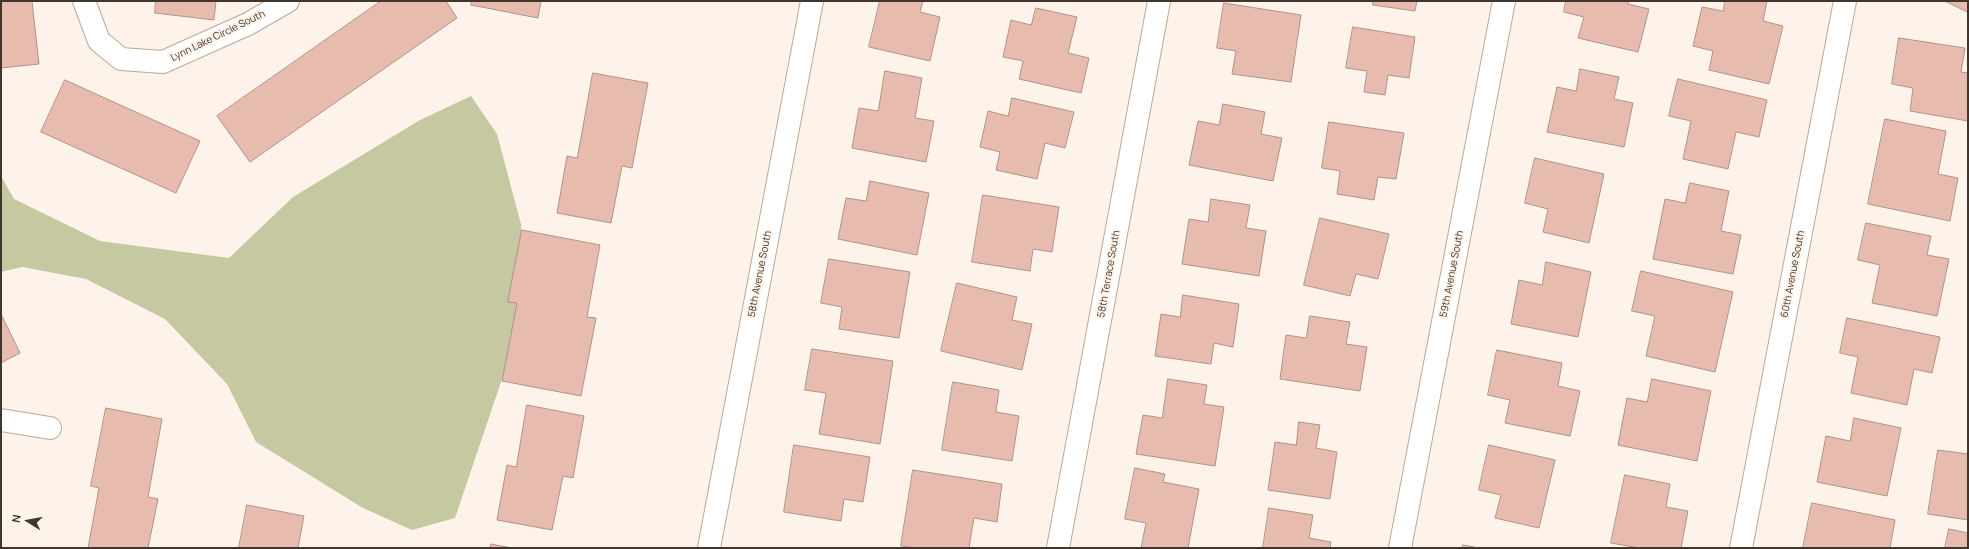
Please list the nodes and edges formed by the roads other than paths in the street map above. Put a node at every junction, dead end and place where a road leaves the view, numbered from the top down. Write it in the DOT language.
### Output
graph roads {
  1 [pos="84,1"];
  2 [pos="288,1"];
  3 [pos="812,1"];
  4 [pos="1159,1"];
  5 [pos="1504,1"];
  6 [pos="1845,1"];
  7 [pos="1,420"];
  8 [pos="50,428"];
  9 [pos="709,548"];
  10 [pos="1058,548"];
  11 [pos="1400,548"];
  12 [pos="1741,548"];
  1 -- 2 [label="street, Lynn Lake Circle South"];
  3 -- 9 [label="street, 58th Avenue South"];
  4 -- 10 [label="street, 58th Terrace South"];
  5 -- 11 [label="street, 59th Avenue South"];
  6 -- 12 [label="street, 60th Avenue South"];
  7 -- 8 [label="street"];
}
